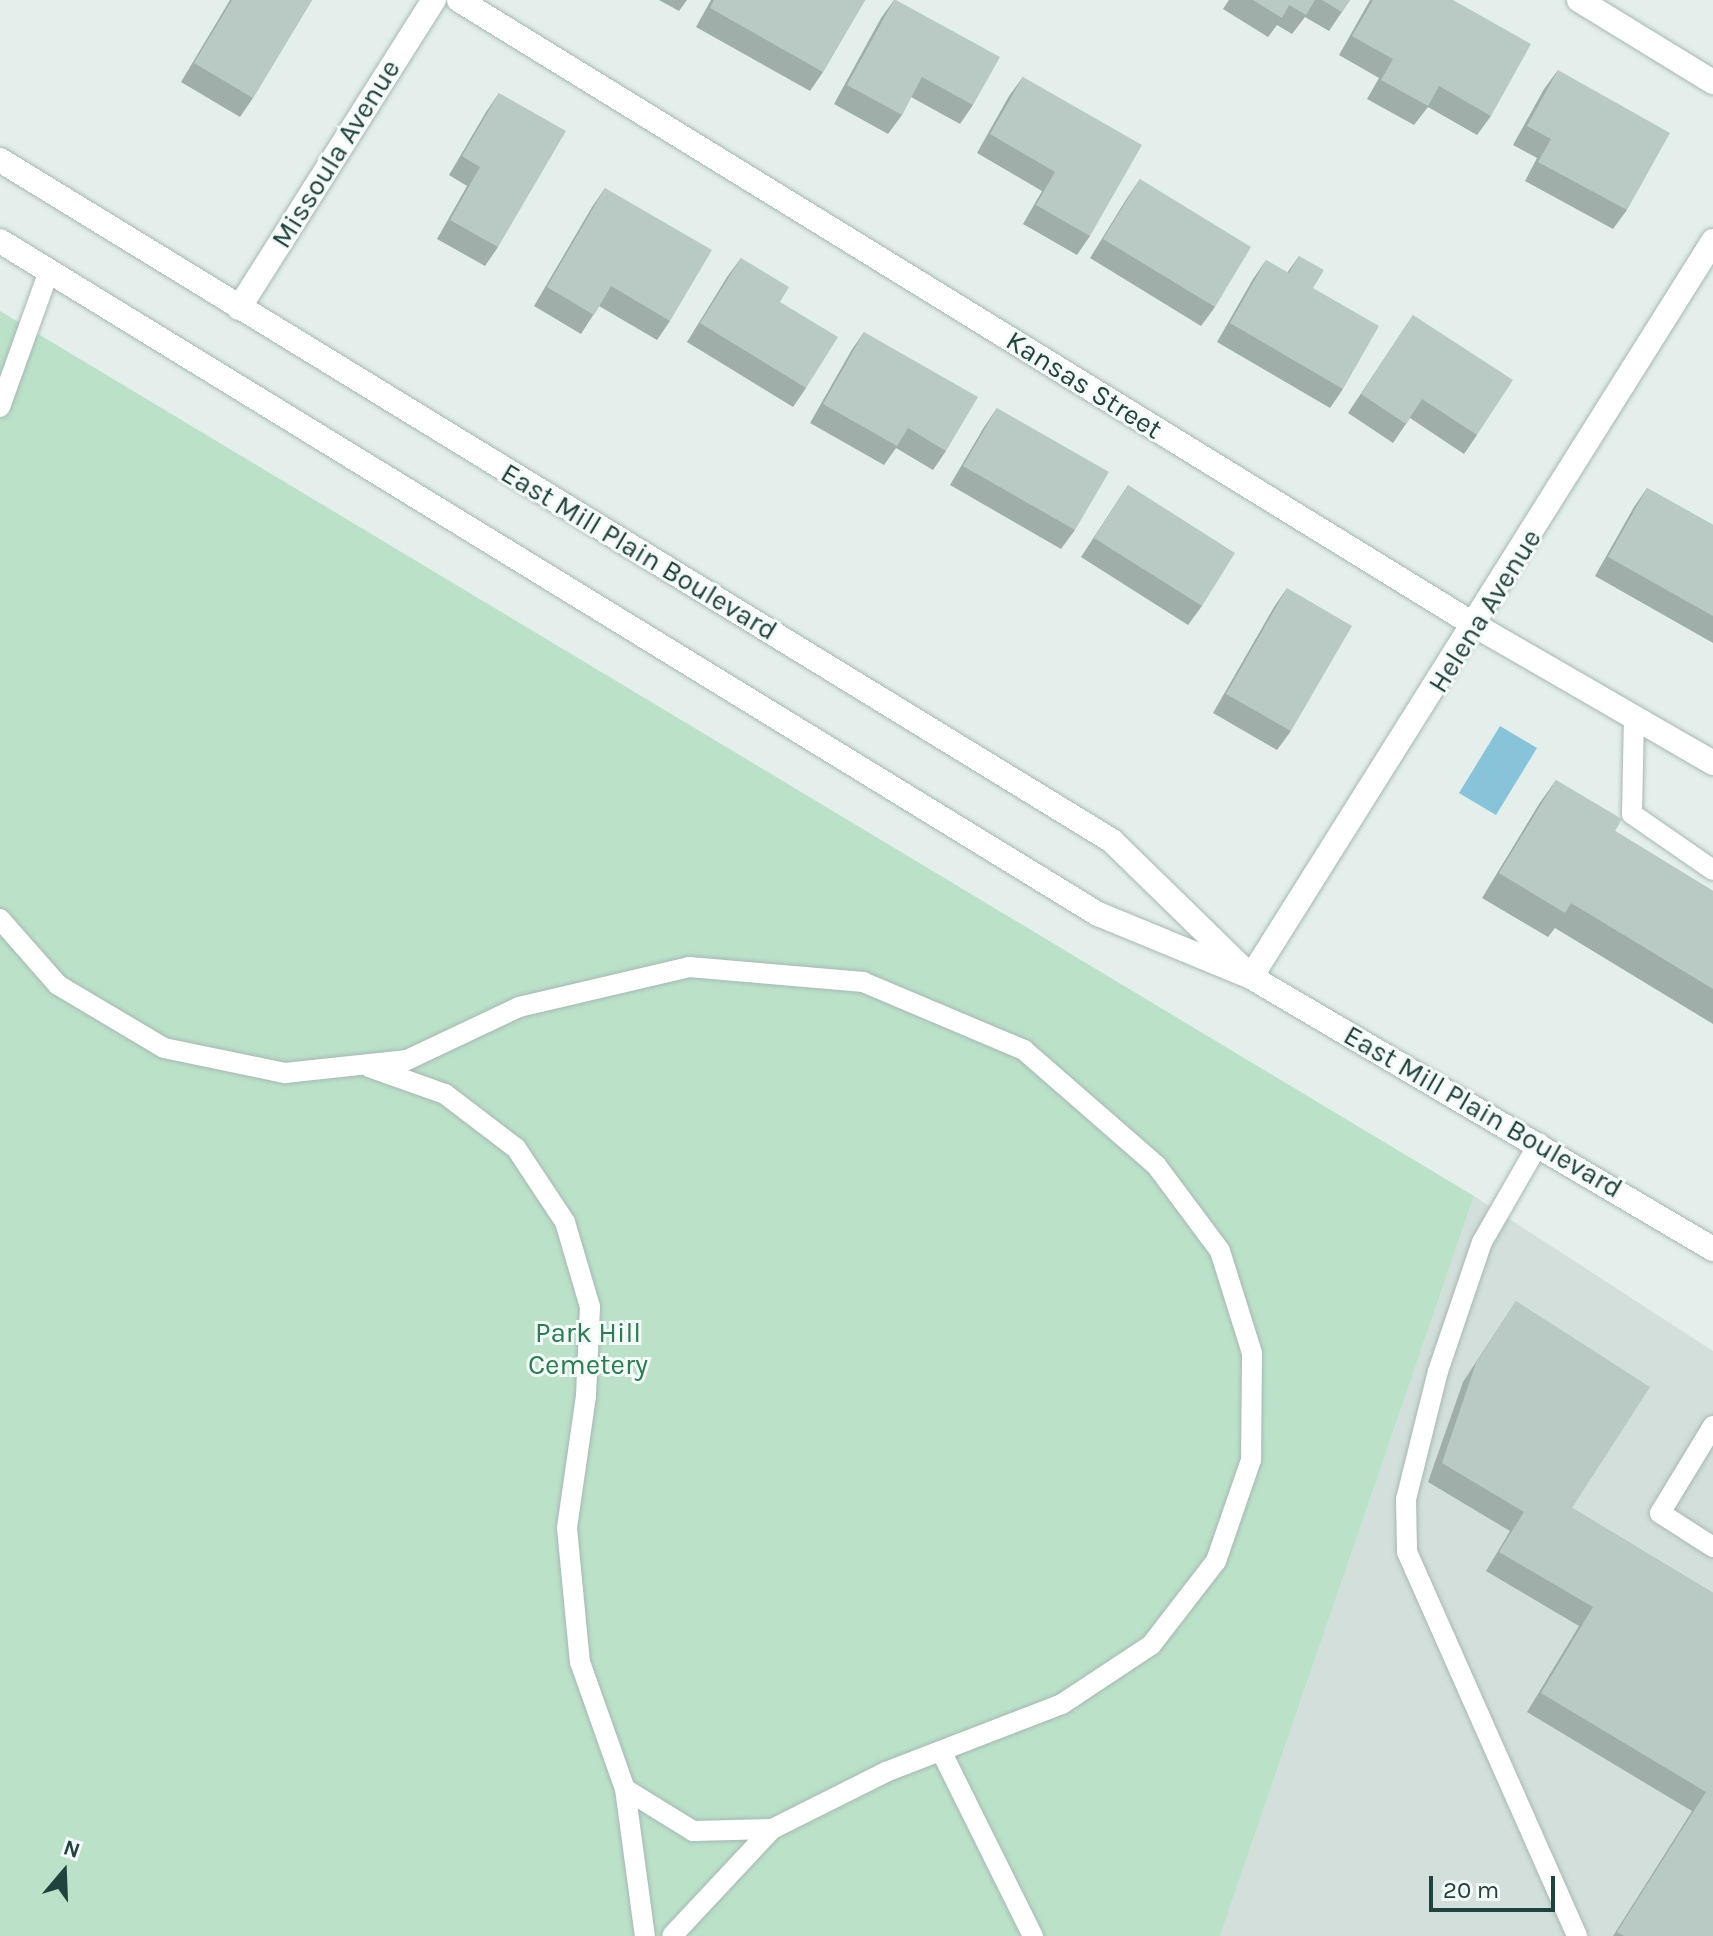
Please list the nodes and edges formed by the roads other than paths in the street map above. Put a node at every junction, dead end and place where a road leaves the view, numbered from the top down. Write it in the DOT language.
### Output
graph roads {
  1 [pos="434,0"];
  2 [pos="459,0"];
  3 [pos="1579,0"];
  4 [pos="1713,82"];
  5 [pos="0,160"];
  6 [pos="0,241"];
  7 [pos="1713,241"];
  8 [pos="49,271"];
  9 [pos="239,308"];
  10 [pos="0,407"];
  11 [pos="1476,626"];
  12 [pos="1634,717"];
  13 [pos="1713,763"];
  14 [pos="1713,870"];
  15 [pos="0,919"];
  16 [pos="1251,977"];
  17 [pos="361,1065"];
  18 [pos="1539,1143"];
  19 [pos="1713,1249"];
  20 [pos="1713,1426"];
  21 [pos="1713,1547"];
  22 [pos="941,1751"];
  23 [pos="625,1789"];
  24 [pos="772,1829"];
  25 [pos="645,1936"];
  26 [pos="672,1936"];
  27 [pos="1033,1936"];
  28 [pos="1577,1936"];
  1 -- 9 [label="main road, Missoula Avenue"];
  2 -- 11 [label="main road, Kansas Street"];
  3 -- 4 [label="main road"];
  5 -- 9 [label="main road, East Mill Plain Boulevard"];
  6 -- 8 [label="main road, East Mill Plain Boulevard"];
  7 -- 11 [label="main road, Helena Avenue"];
  8 -- 10 [label="lane"];
  8 -- 16 [label="main road, East Mill Plain Boulevard"];
  9 -- 16 [label="main road, East Mill Plain Boulevard"];
  11 -- 12 [label="main road, Kansas Street"];
  11 -- 16 [label="main road, Helena Avenue"];
  12 -- 13 [label="main road, Kansas Street"];
  12 -- 14 [label="lane"];
  15 -- 17 [label="lane"];
  16 -- 18 [label="main road, East Mill Plain Boulevard"];
  17 -- 22 [label="lane"];
  17 -- 23 [label="lane"];
  18 -- 19 [label="main road, East Mill Plain Boulevard"];
  18 -- 28 [label="lane"];
  20 -- 21 [label="lane"];
  22 -- 24 [label="lane"];
  22 -- 27 [label="lane"];
  23 -- 24 [label="lane"];
  23 -- 25 [label="lane"];
  24 -- 26 [label="lane"];
}
